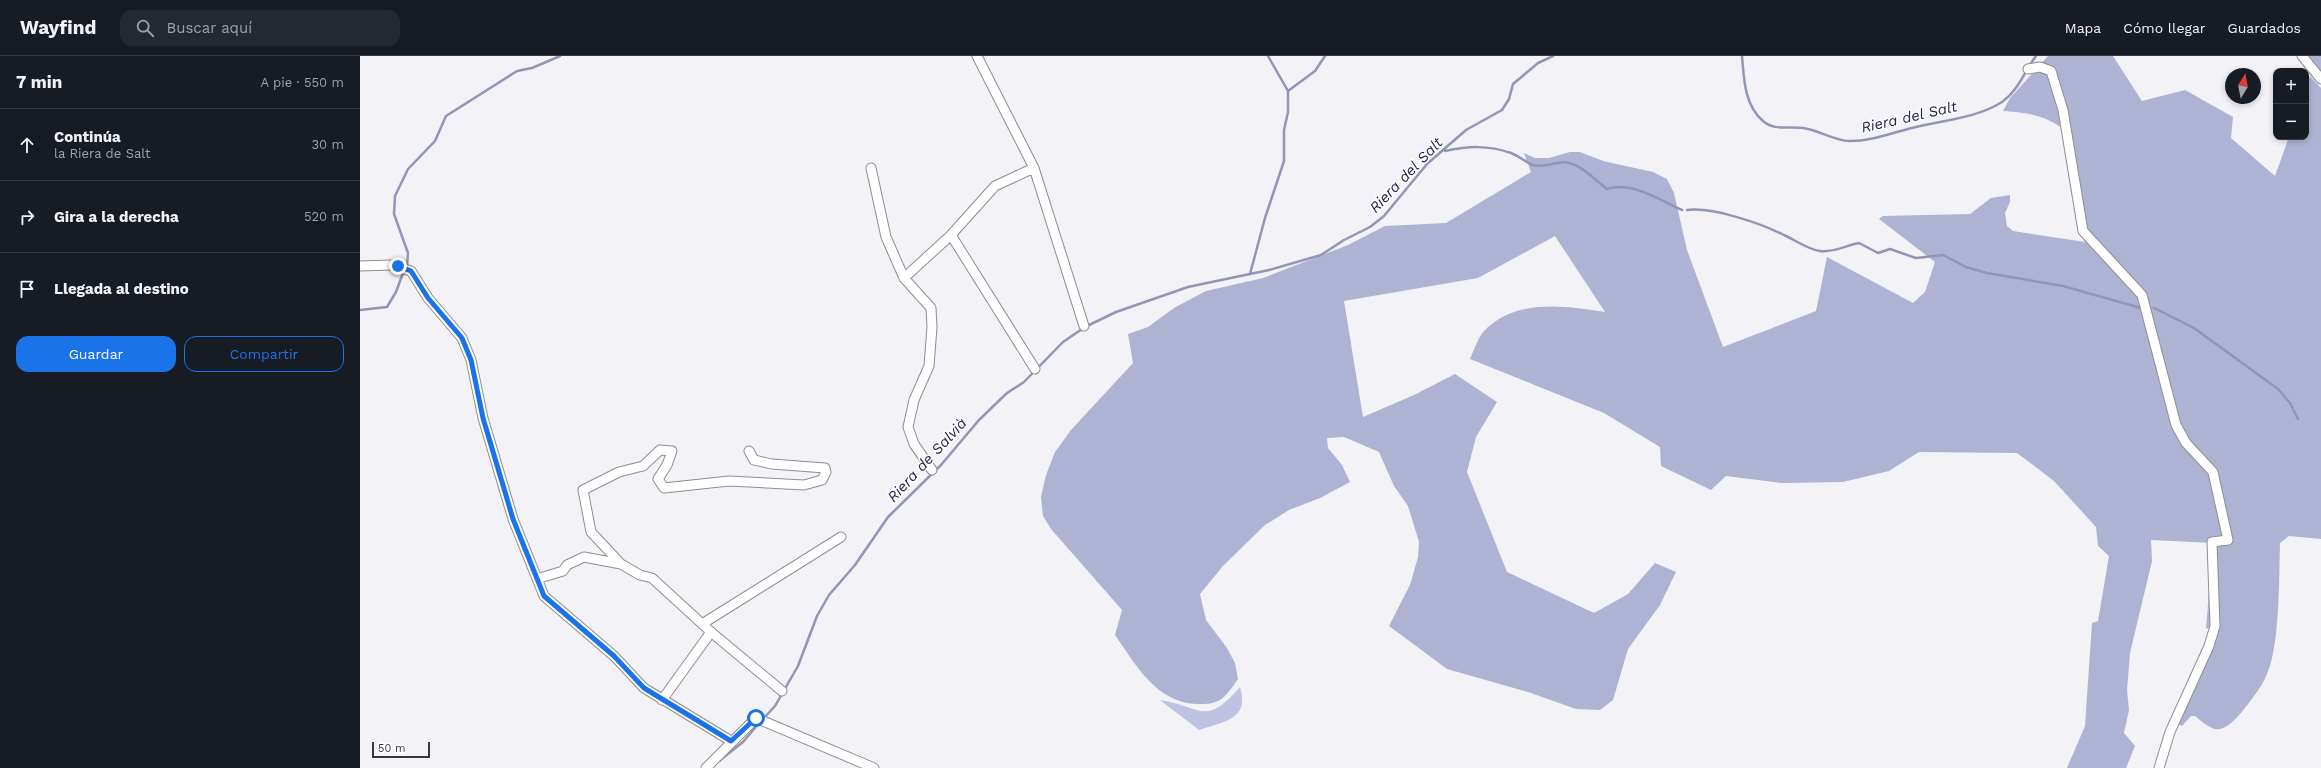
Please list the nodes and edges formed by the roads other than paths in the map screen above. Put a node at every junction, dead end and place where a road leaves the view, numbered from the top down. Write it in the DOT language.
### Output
graph roads {
  1 [pos="977,56"];
  2 [pos="2302,56"];
  3 [pos="2028,69"];
  4 [pos="2321,79"];
  5 [pos="871,168"];
  6 [pos="1034,168"];
  7 [pos="951,235"];
  8 [pos="360,266"];
  9 [pos="904,278"];
  10 [pos="1084,326"];
  11 [pos="1035,369"];
  12 [pos="749,451"];
  13 [pos="932,470"];
  14 [pos="841,537"];
  15 [pos="621,564"];
  16 [pos="543,577"];
  17 [pos="702,624"];
  18 [pos="711,632"];
  19 [pos="782,691"];
  20 [pos="662,700"];
  21 [pos="731,741"];
  22 [pos="706,768"];
  23 [pos="874,768"];
  24 [pos="2159,768"];
  1 -- 6 [label="street"];
  2 -- 4 [label="street"];
  3 -- 24 [label="street"];
  5 -- 9 [label="street"];
  6 -- 7 [label="street"];
  6 -- 10 [label="street"];
  7 -- 9 [label="street"];
  7 -- 11 [label="street"];
  8 -- 20 [label="street"];
  9 -- 13 [label="street"];
  12 -- 15 [label="street"];
  14 -- 17 [label="street"];
  15 -- 16 [label="street"];
  15 -- 17 [label="street"];
  17 -- 18 [label="street"];
  18 -- 19 [label="street"];
  18 -- 20 [label="street"];
  20 -- 21 [label="street"];
  21 -- 22 [label="street"];
  21 -- 23 [label="street"];
}
